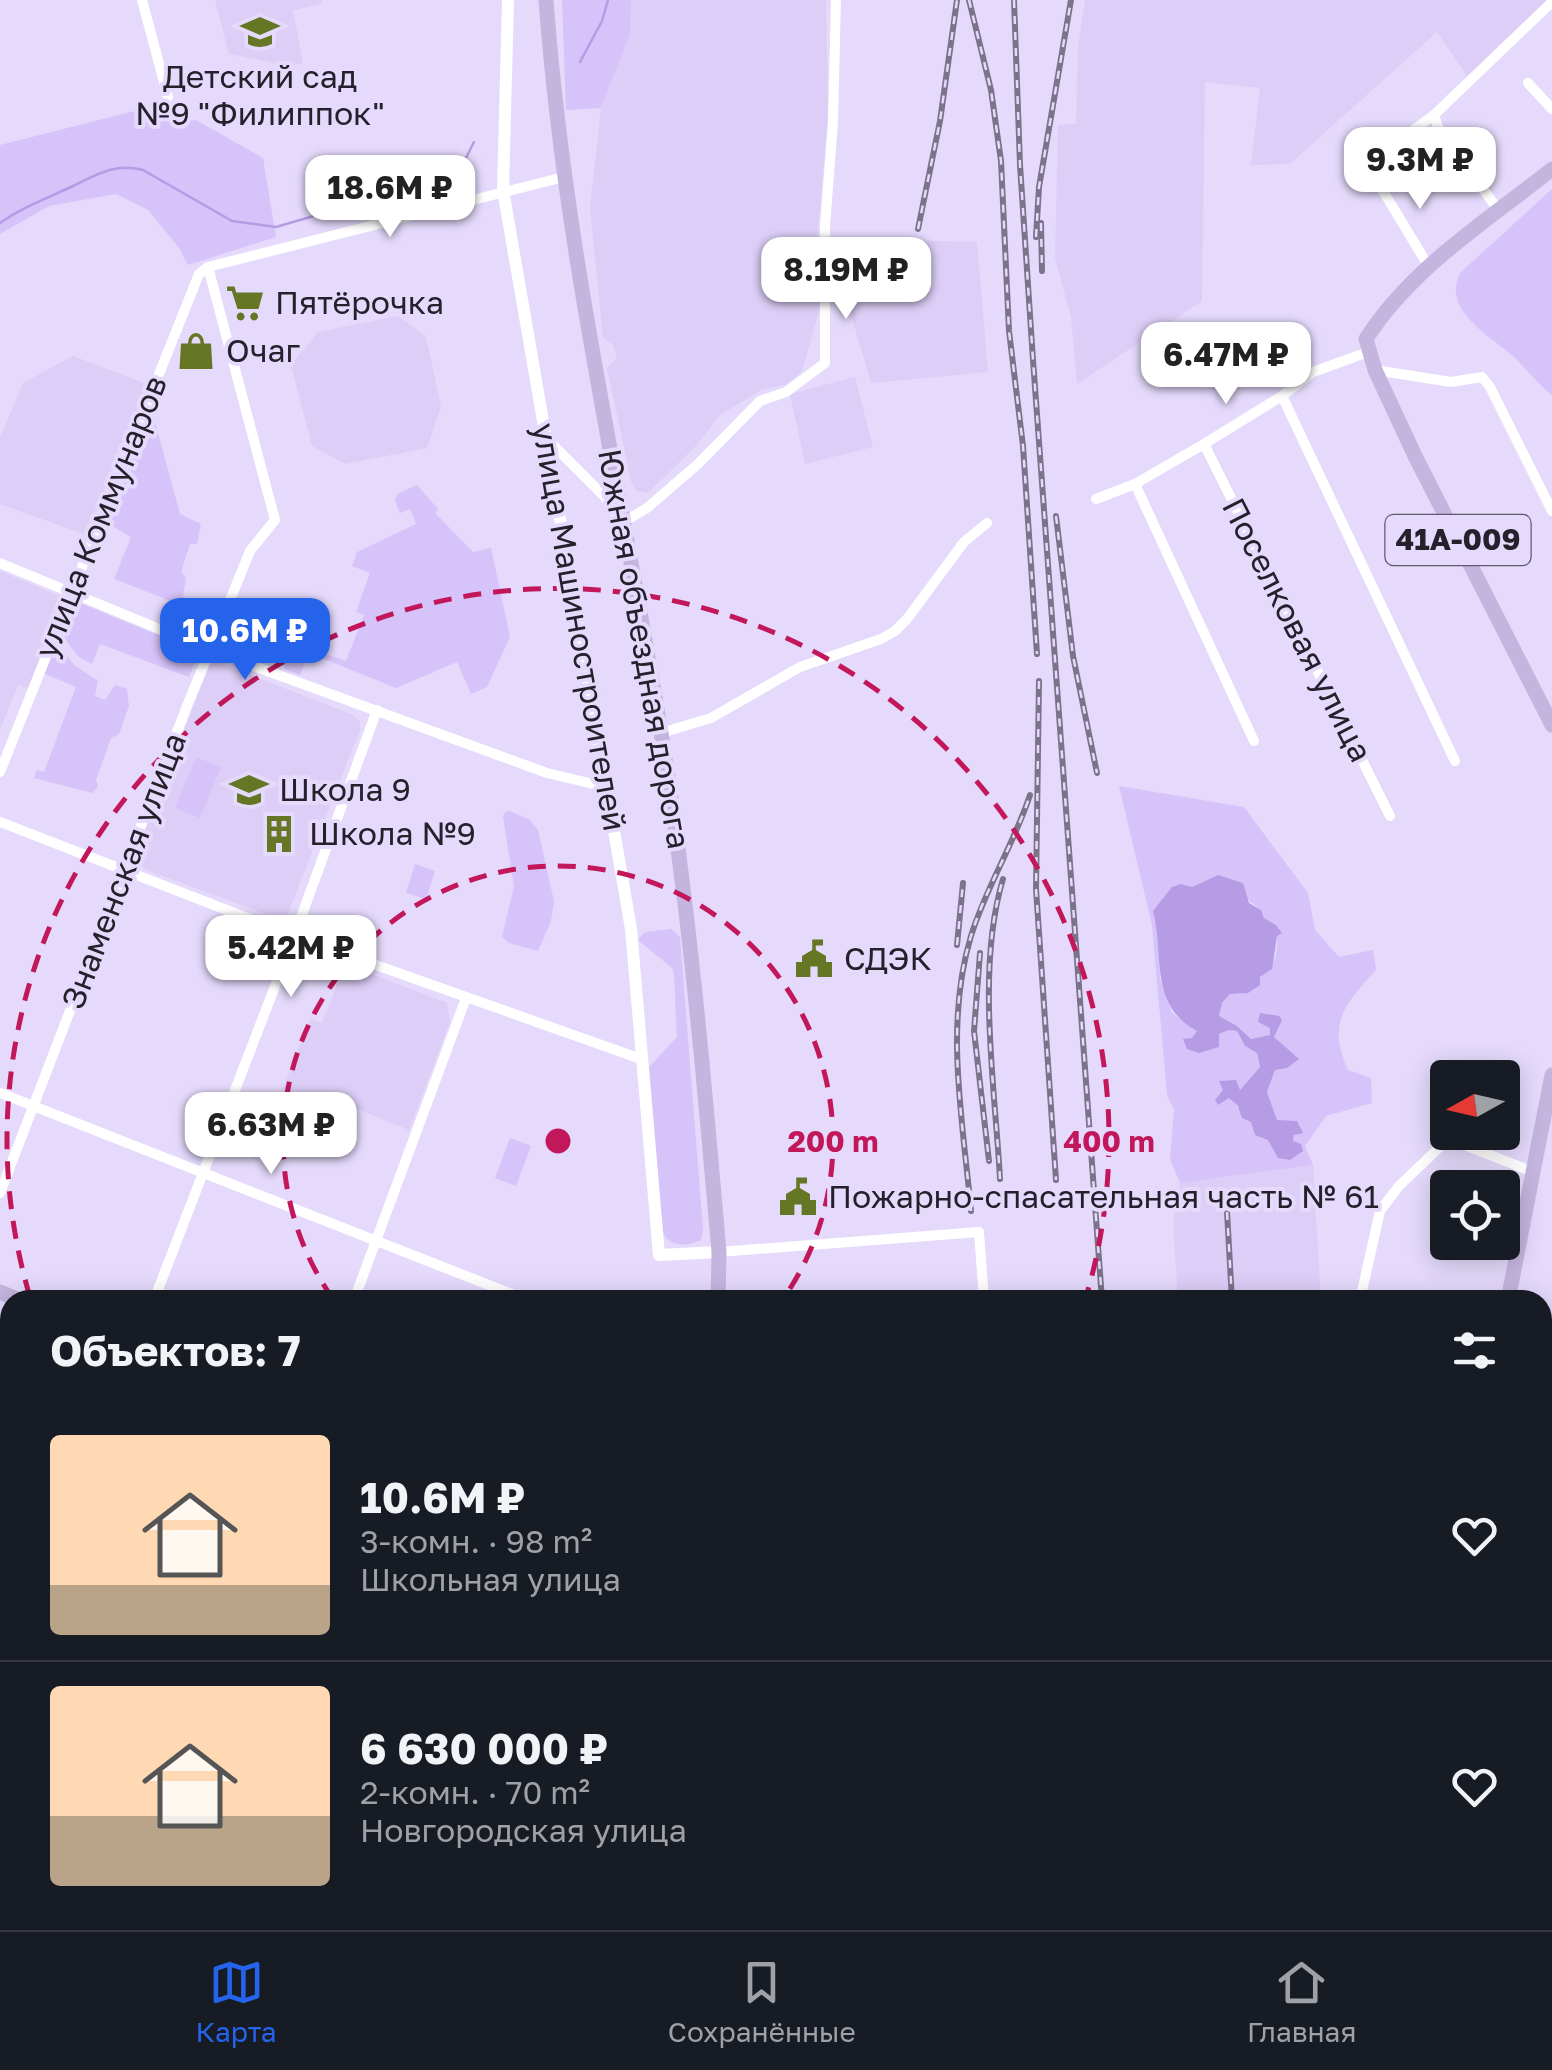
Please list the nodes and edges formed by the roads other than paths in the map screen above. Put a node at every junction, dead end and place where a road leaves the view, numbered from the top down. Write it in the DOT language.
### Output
graph roads {
  1 [pos="142,0"];
  2 [pos="508,0"];
  3 [pos="546,0"];
  4 [pos="836,0"];
  5 [pos="1552,2"];
  6 [pos="1528,83"];
  7 [pos="168,97"];
  8 [pos="1552,108"];
  9 [pos="1434,115"];
  10 [pos="1552,168"];
  11 [pos="564,176"];
  12 [pos="503,190"];
  13 [pos="1499,211"];
  14 [pos="208,267"];
  15 [pos="1429,267"];
  16 [pos="1368,352"];
  17 [pos="1375,370"];
  18 [pos="1282,396"];
  19 [pos="549,441"];
  20 [pos="1204,444"];
  21 [pos="1135,484"];
  22 [pos="1096,499"];
  23 [pos="1552,511"];
  24 [pos="622,523"];
  25 [pos="987,523"];
  26 [pos="0,564"];
  27 [pos="70,593"];
  28 [pos="210,650"];
  29 [pos="376,710"];
  30 [pos="1552,726"];
  31 [pos="661,732"];
  32 [pos="1254,740"];
  33 [pos="1455,761"];
  34 [pos="0,772"];
  35 [pos="606,787"];
  36 [pos="1390,816"];
  37 [pos="0,822"];
  38 [pos="125,869"];
  39 [pos="294,936"];
  40 [pos="466,998"];
  41 [pos="641,1058"];
  42 [pos="1552,1076"];
  43 [pos="0,1093"];
  44 [pos="35,1106"];
  45 [pos="1548,1121"];
  46 [pos="1534,1172"];
  47 [pos="204,1173"];
  48 [pos="0,1193"];
  49 [pos="377,1239"];
  50 [pos="718,1252"];
  51 [pos="158,1290"];
  52 [pos="358,1290"];
  53 [pos="502,1290"];
  54 [pos="718,1290"];
  55 [pos="983,1290"];
  56 [pos="1362,1290"];
  57 [pos="1510,1290"];
  1 -- 7 [label="street"];
  2 -- 12 [label="street, улица Машиностроителей"];
  3 -- 11 [label="main road, Южная объездная дорога"];
  4 -- 24 [label="street"];
  5 -- 9 [label="street"];
  6 -- 8 [label="street"];
  9 -- 13 [label="street"];
  9 -- 15 [label="street"];
  10 -- 13 [label="main road"];
  11 -- 12 [label="street"];
  11 -- 24 [label="main road, Южная объездная дорога"];
  12 -- 14 [label="street"];
  12 -- 19 [label="street, улица Машиностроителей"];
  13 -- 15 [label="main road"];
  14 -- 27 [label="street, улица Коммунаров"];
  14 -- 28 [label="street, Знаменская улица"];
  15 -- 16 [label="main road"];
  16 -- 17 [label="main road, 41А-009"];
  16 -- 18 [label="street"];
  17 -- 23 [label="street"];
  17 -- 30 [label="main road, 41А-009"];
  18 -- 20 [label="street"];
  18 -- 33 [label="street"];
  19 -- 24 [label="street"];
  19 -- 35 [label="street, улица Машиностроителей"];
  20 -- 21 [label="street"];
  20 -- 36 [label="street, Поселковая улица"];
  21 -- 22 [label="street"];
  21 -- 32 [label="street"];
  24 -- 31 [label="main road, Южная объездная дорога"];
  25 -- 31 [label="street"];
  26 -- 27 [label="street"];
  27 -- 28 [label="street"];
  27 -- 34 [label="street, улица Коммунаров"];
  28 -- 29 [label="street"];
  28 -- 38 [label="street, Знаменская улица"];
  29 -- 35 [label="street"];
  29 -- 39 [label="street"];
  31 -- 50 [label="main road, Южная объездная дорога"];
  35 -- 41 [label="street, улица Машиностроителей"];
  37 -- 38 [label="street"];
  38 -- 39 [label="street"];
  38 -- 44 [label="street, Знаменская улица"];
  39 -- 40 [label="street"];
  39 -- 47 [label="street"];
  40 -- 41 [label="street"];
  40 -- 49 [label="street"];
  41 -- 50 [label="street, улица Машиностроителей"];
  42 -- 45 [label="main road"];
  43 -- 44 [label="street"];
  44 -- 47 [label="street"];
  44 -- 48 [label="street, Знаменская улица"];
  45 -- 46 [label="main road"];
  46 -- 56 [label="street"];
  46 -- 57 [label="main road"];
  47 -- 49 [label="street"];
  47 -- 51 [label="street"];
  49 -- 52 [label="street"];
  49 -- 53 [label="street"];
  50 -- 54 [label="main road, Южная объездная дорога"];
  50 -- 55 [label="street"];
}
